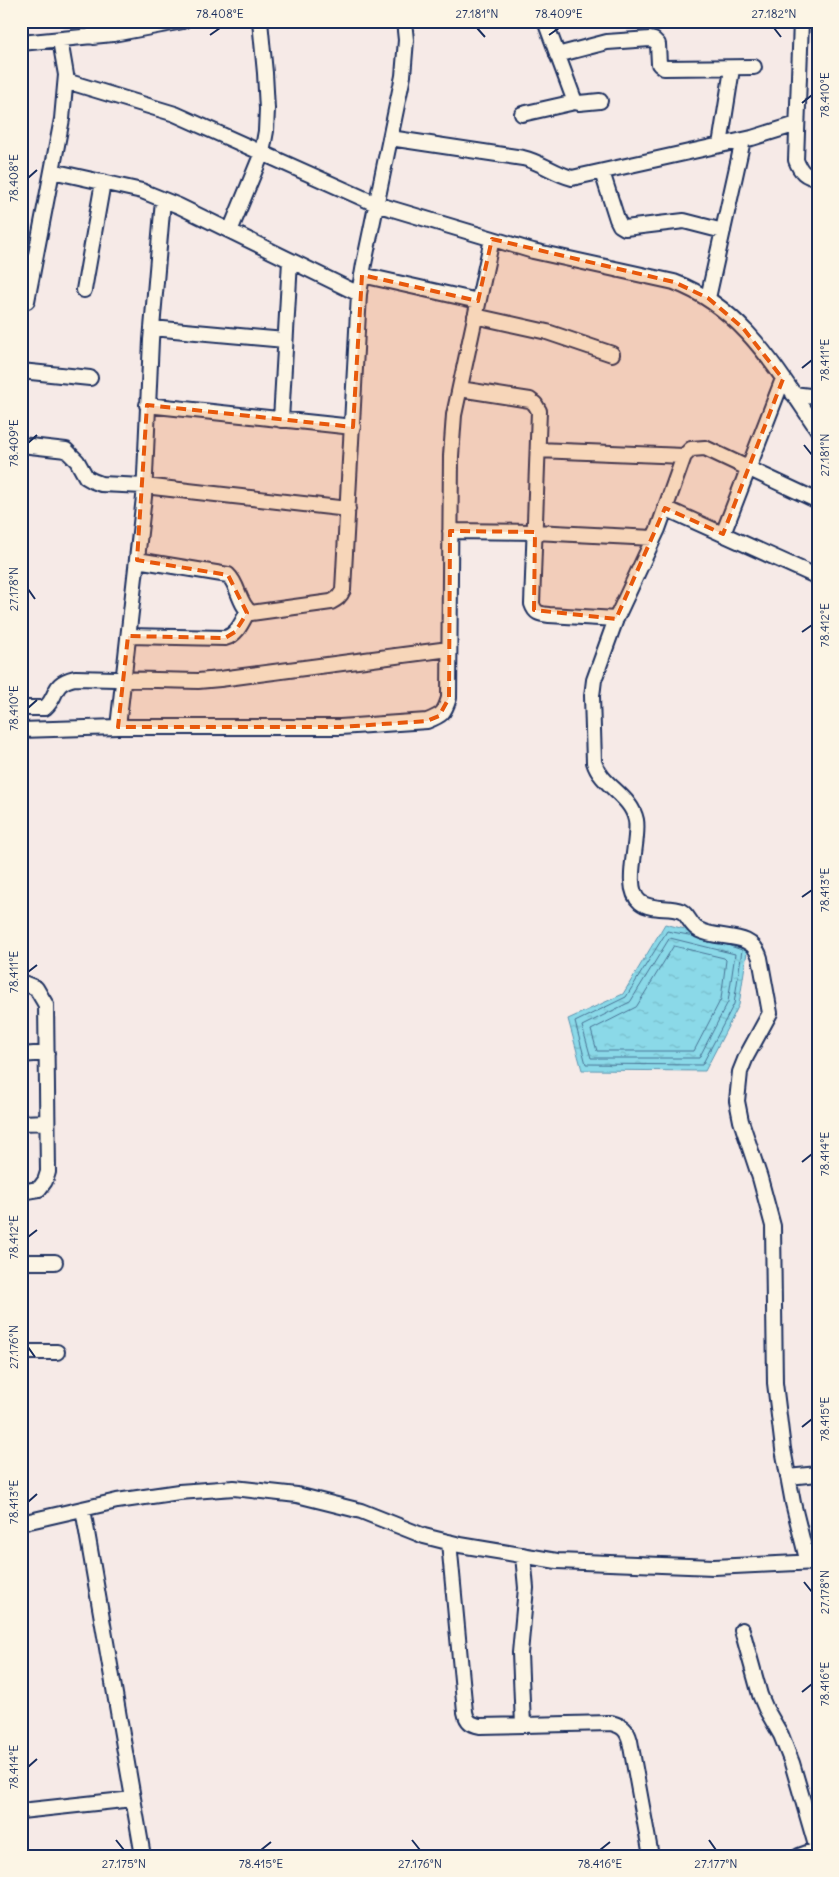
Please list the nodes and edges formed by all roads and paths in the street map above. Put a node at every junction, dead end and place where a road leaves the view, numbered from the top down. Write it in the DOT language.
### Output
graph roads {
  1 [pos="95,21"];
  2 [pos="183,21"];
  3 [pos="260,21"];
  4 [pos="404,21"];
  5 [pos="545,21"];
  6 [pos="801,21"];
  7 [pos="94,36"];
  8 [pos="60,40"];
  9 [pos="21,43"];
  10 [pos="557,55"];
  11 [pos="754,67"];
  12 [pos="732,68"];
  13 [pos="66,81"];
  14 [pos="600,101"];
  15 [pos="575,102"];
  16 [pos="522,114"];
  17 [pos="797,124"];
  18 [pos="390,138"];
  19 [pos="743,140"];
  20 [pos="720,145"];
  21 [pos="262,153"];
  22 [pos="52,171"];
  23 [pos="602,172"];
  24 [pos="818,178"];
  25 [pos="103,182"];
  26 [pos="163,200"];
  27 [pos="376,204"];
  28 [pos="230,231"];
  29 [pos="723,231"];
  30 [pos="492,239"];
  31 [pos="290,261"];
  32 [pos="362,275"];
  33 [pos="84,290"];
  34 [pos="359,294"];
  35 [pos="708,298"];
  36 [pos="27,301"];
  37 [pos="478,301"];
  38 [pos="475,316"];
  39 [pos="152,328"];
  40 [pos="286,340"];
  41 [pos="612,354"];
  42 [pos="21,371"];
  43 [pos="90,378"];
  44 [pos="783,379"];
  45 [pos="460,389"];
  46 [pos="793,394"];
  47 [pos="818,397"];
  48 [pos="147,405"];
  49 [pos="281,420"];
  50 [pos="352,427"];
  51 [pos="818,430"];
  52 [pos="21,445"];
  53 [pos="538,450"];
  54 [pos="684,456"];
  55 [pos="748,469"];
  56 [pos="144,486"];
  57 [pos="818,501"];
  58 [pos="348,508"];
  59 [pos="665,508"];
  60 [pos="450,531"];
  61 [pos="535,532"];
  62 [pos="723,534"];
  63 [pos="653,538"];
  64 [pos="137,560"];
  65 [pos="818,577"];
  66 [pos="248,611"];
  67 [pos="616,619"];
  68 [pos="128,636"];
  69 [pos="449,649"];
  70 [pos="123,680"];
  71 [pos="21,708"];
  72 [pos="118,727"];
  73 [pos="21,730"];
  74 [pos="21,982"];
  75 [pos="47,1054"];
  76 [pos="21,1055"];
  77 [pos="47,1122"];
  78 [pos="21,1123"];
  79 [pos="21,1192"];
  80 [pos="21,1262"];
  81 [pos="55,1262"];
  82 [pos="21,1352"];
  83 [pos="57,1352"];
  84 [pos="818,1474"];
  85 [pos="788,1477"];
  86 [pos="83,1509"];
  87 [pos="21,1523"];
  88 [pos="449,1542"];
  89 [pos="523,1555"];
  90 [pos="815,1563"];
  91 [pos="742,1630"];
  92 [pos="523,1725"];
  93 [pos="133,1800"];
  94 [pos="21,1811"];
  95 [pos="817,1849"];
  96 [pos="143,1856"];
  97 [pos="651,1856"];
  98 [pos="798,1856"];
  1 -- 7 [label="street"];
  2 -- 7 [label="street"];
  3 -- 21 [label="street"];
  4 -- 18 [label="street"];
  5 -- 10 [label="street"];
  6 -- 17 [label="street"];
  7 -- 8 [label="street"];
  8 -- 9 [label="street"];
  8 -- 13 [label="street"];
  10 -- 12 [label="street"];
  10 -- 15 [label="street"];
  11 -- 12 [label="street"];
  12 -- 20 [label="street"];
  13 -- 21 [label="street"];
  13 -- 22 [label="street"];
  14 -- 15 [label="street"];
  15 -- 16 [label="street"];
  17 -- 19 [label="street"];
  17 -- 24 [label="street"];
  18 -- 23 [label="street"];
  18 -- 27 [label="street"];
  19 -- 20 [label="street"];
  19 -- 29 [label="street"];
  20 -- 23 [label="street"];
  21 -- 27 [label="street"];
  21 -- 28 [label="street"];
  22 -- 25 [label="street"];
  22 -- 36 [label="street"];
  23 -- 29 [label="street"];
  25 -- 26 [label="street"];
  25 -- 33 [label="street"];
  26 -- 28 [label="street"];
  26 -- 39 [label="street"];
  27 -- 30 [label="street"];
  27 -- 32 [label="street"];
  28 -- 31 [label="street"];
  29 -- 35 [label="street"];
  30 -- 35 [label="street"];
  30 -- 37 [label="street"];
  31 -- 34 [label="street"];
  31 -- 40 [label="street"];
  32 -- 34 [label="street"];
  32 -- 37 [label="street"];
  34 -- 50 [label="street"];
  35 -- 44 [label="street"];
  37 -- 38 [label="street"];
  38 -- 41 [label="street"];
  38 -- 45 [label="street"];
  39 -- 40 [label="street"];
  39 -- 48 [label="street"];
  40 -- 49 [label="street"];
  42 -- 43 [label="street"];
  44 -- 46 [label="street"];
  44 -- 55 [label="street"];
  45 -- 53 [label="street"];
  45 -- 60 [label="street"];
  46 -- 47 [label="street"];
  46 -- 51 [label="street"];
  48 -- 49 [label="street"];
  48 -- 56 [label="street"];
  49 -- 50 [label="street"];
  50 -- 58 [label="street"];
  52 -- 56 [label="street"];
  53 -- 54 [label="street"];
  53 -- 61 [label="street"];
  54 -- 55 [label="street"];
  54 -- 59 [label="street"];
  55 -- 57 [label="street"];
  55 -- 62 [label="street"];
  56 -- 58 [label="street"];
  56 -- 64 [label="street"];
  58 -- 66 [label="street"];
  59 -- 62 [label="street"];
  59 -- 63 [label="street"];
  60 -- 61 [label="street"];
  60 -- 69 [label="street"];
  61 -- 63 [label="street"];
  61 -- 67 [label="street"];
  62 -- 65 [label="street"];
  63 -- 67 [label="street"];
  64 -- 66 [label="street"];
  64 -- 68 [label="street"];
  66 -- 68 [label="street"];
  67 -- 85 [label="street"];
  68 -- 70 [label="street"];
  69 -- 70 [label="street"];
  69 -- 72 [label="street"];
  70 -- 71 [label="street"];
  70 -- 72 [label="street"];
  72 -- 73 [label="street"];
  74 -- 75 [label="street"];
  75 -- 76 [label="street"];
  75 -- 77 [label="street"];
  77 -- 78 [label="street"];
  77 -- 79 [label="street"];
  80 -- 81 [label="street"];
  82 -- 83 [label="street"];
  84 -- 85 [label="street"];
  85 -- 90 [label="street"];
  86 -- 87 [label="street"];
  86 -- 88 [label="street"];
  86 -- 93 [label="street"];
  88 -- 89 [label="street"];
  88 -- 92 [label="street"];
  89 -- 90 [label="street"];
  89 -- 92 [label="street"];
  91 -- 95 [label="street"];
  92 -- 97 [label="street"];
  93 -- 94 [label="street"];
  93 -- 96 [label="street"];
  95 -- 98 [label="street"];
}
